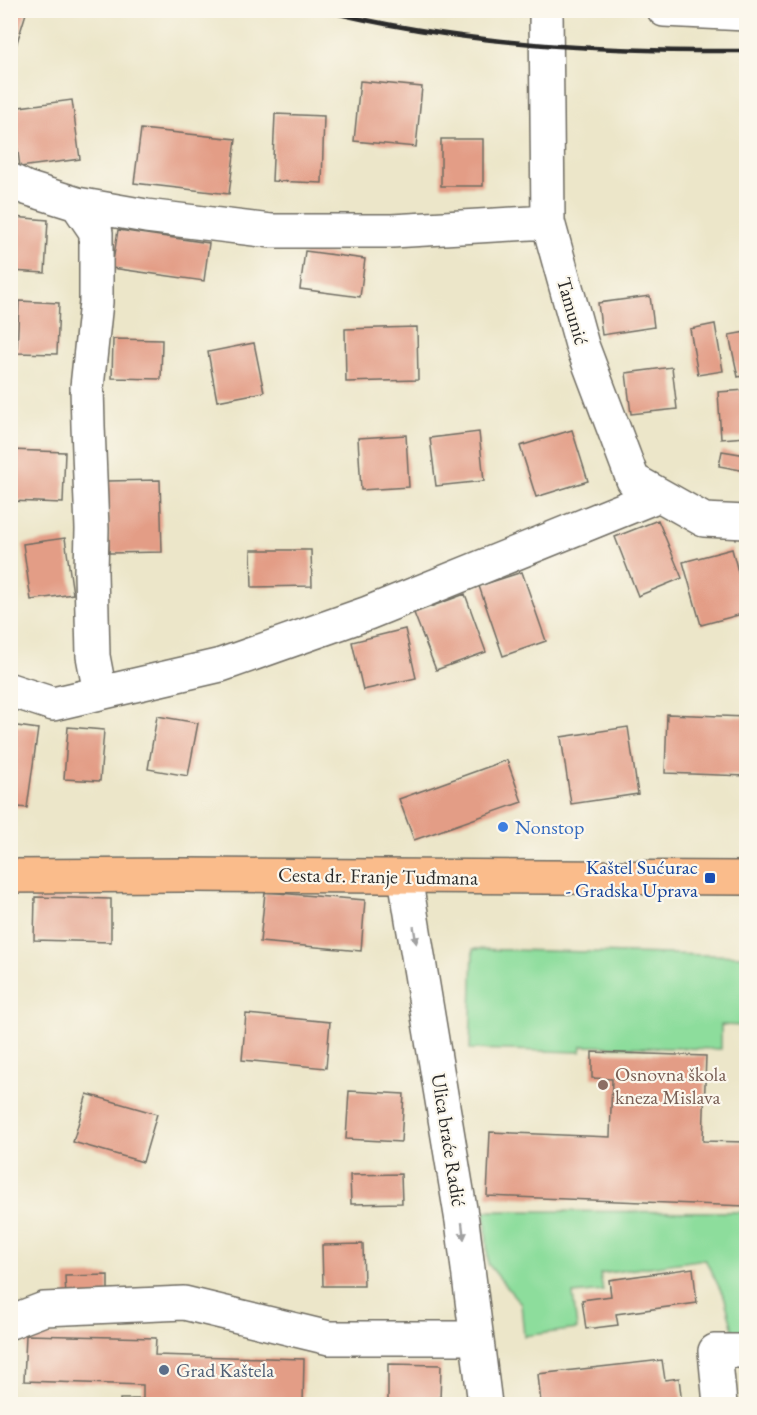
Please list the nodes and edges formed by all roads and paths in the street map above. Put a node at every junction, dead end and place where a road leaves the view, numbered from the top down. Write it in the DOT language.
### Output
graph roads {
  1 [pos="546,10"];
  2 [pos="664,10"];
  3 [pos="747,14"];
  4 [pos="10,180"];
  5 [pos="77,204"];
  6 [pos="549,222"];
  7 [pos="659,495"];
  8 [pos="747,522"];
  9 [pos="10,690"];
  10 [pos="100,693"];
  11 [pos="10,876"];
  12 [pos="405,877"];
  13 [pos="747,878"];
  14 [pos="10,1322"];
  15 [pos="476,1338"];
  16 [pos="747,1351"];
  17 [pos="485,1404"];
  18 [pos="720,1404"];
  1 -- 6 [label="street, Tamunić"];
  2 -- 3 [label="street"];
  4 -- 5 [label="street"];
  5 -- 6 [label="street"];
  5 -- 10 [label="street"];
  6 -- 7 [label="street, Tamunić"];
  7 -- 8 [label="street, Tamunić"];
  7 -- 10 [label="street"];
  9 -- 10 [label="street"];
  11 -- 12 [label="main road, Cesta dr. Franje Tuđmana"];
  12 -- 13 [label="main road, Cesta dr. Franje Tuđmana"];
  12 -- 15 [label="street, Ulica braće Radić, one-way"];
  14 -- 15 [label="street"];
  15 -- 17 [label="street, Ulica braće Radić"];
  16 -- 18 [label="street"];
}
